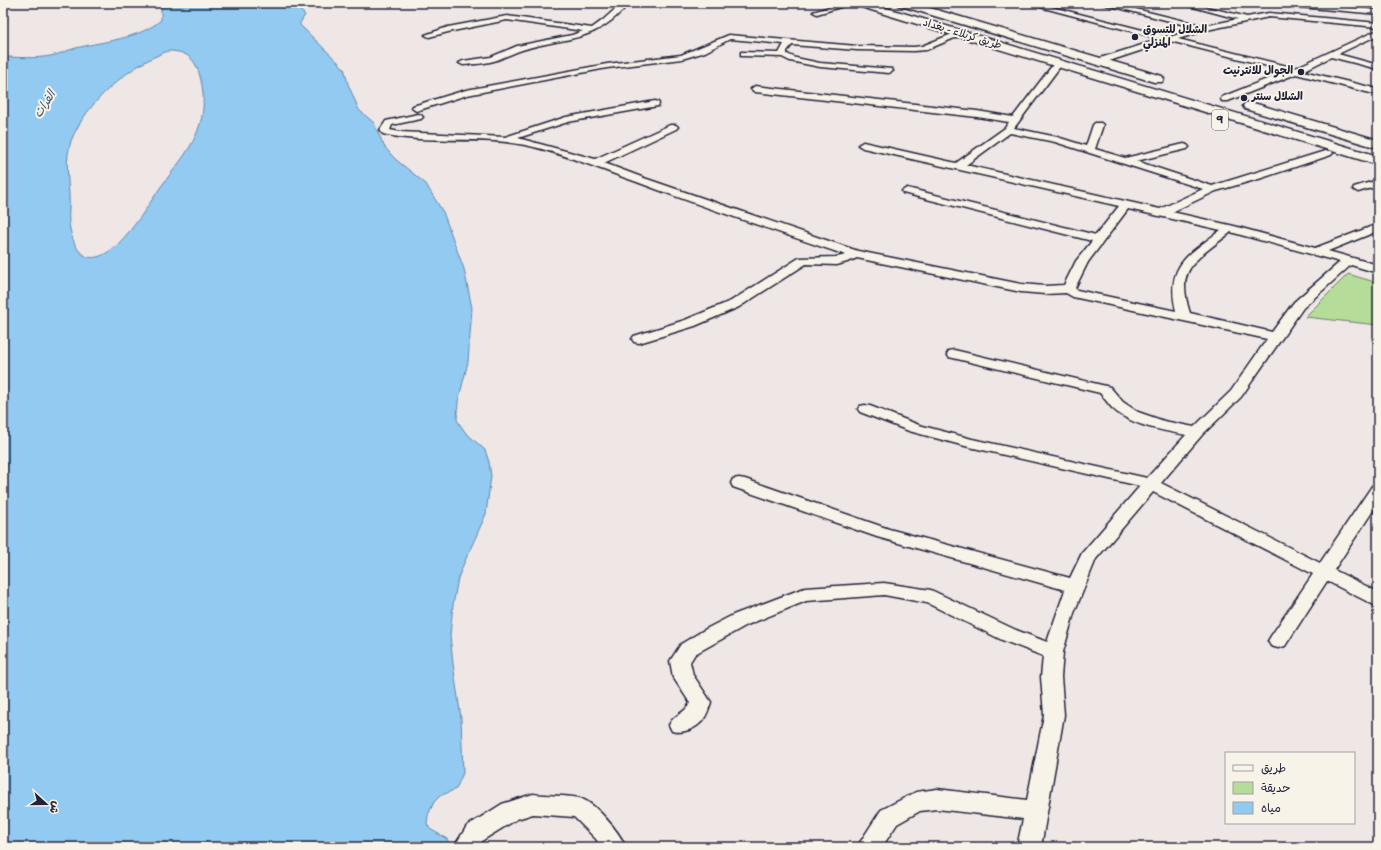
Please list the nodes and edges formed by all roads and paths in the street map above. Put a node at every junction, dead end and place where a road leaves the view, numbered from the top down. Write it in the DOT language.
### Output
graph roads {
  1 [pos="626,3"];
  2 [pos="851,3"];
  3 [pos="859,3"];
  4 [pos="882,3"];
  5 [pos="902,3"];
  6 [pos="934,3"];
  7 [pos="1028,3"];
  8 [pos="1102,3"];
  9 [pos="1181,3"];
  10 [pos="1277,3"];
  11 [pos="1354,5"];
  12 [pos="1378,5"];
  13 [pos="917,7"];
  14 [pos="817,12"];
  15 [pos="1378,12"];
  16 [pos="1247,19"];
  17 [pos="1359,23"];
  18 [pos="1378,25"];
  19 [pos="1205,28"];
  20 [pos="594,30"];
  21 [pos="961,32"];
  22 [pos="1378,32"];
  23 [pos="985,34"];
  24 [pos="429,35"];
  25 [pos="1171,40"];
  26 [pos="790,42"];
  27 [pos="744,54"];
  28 [pos="783,55"];
  29 [pos="1331,55"];
  30 [pos="1081,61"];
  31 [pos="1100,62"];
  32 [pos="463,63"];
  33 [pos="1061,65"];
  34 [pos="1378,67"];
  35 [pos="889,71"];
  36 [pos="1296,71"];
  37 [pos="1158,79"];
  38 [pos="1173,84"];
  39 [pos="755,89"];
  40 [pos="1378,92"];
  41 [pos="1210,95"];
  42 [pos="1225,99"];
  43 [pos="655,104"];
  44 [pos="1015,120"];
  45 [pos="1098,125"];
  46 [pos="673,127"];
  47 [pos="1008,130"];
  48 [pos="1305,134"];
  49 [pos="506,138"];
  50 [pos="1378,144"];
  51 [pos="864,145"];
  52 [pos="1184,147"];
  53 [pos="1090,150"];
  54 [pos="1378,152"];
  55 [pos="1328,153"];
  56 [pos="1125,161"];
  57 [pos="1378,161"];
  58 [pos="595,162"];
  59 [pos="958,166"];
  60 [pos="1378,168"];
  61 [pos="1378,183"];
  62 [pos="1212,189"];
  63 [pos="1358,189"];
  64 [pos="907,191"];
  65 [pos="1126,204"];
  66 [pos="1163,212"];
  67 [pos="1378,227"];
  68 [pos="1230,228"];
  69 [pos="1098,239"];
  70 [pos="1316,252"];
  71 [pos="855,254"];
  72 [pos="1348,261"];
  73 [pos="1378,269"];
  74 [pos="1069,289"];
  75 [pos="1184,316"];
  76 [pos="1275,338"];
  77 [pos="639,339"];
  78 [pos="954,354"];
  79 [pos="865,409"];
  80 [pos="1197,432"];
  81 [pos="738,483"];
  82 [pos="1152,484"];
  83 [pos="1378,490"];
  84 [pos="1324,572"];
  85 [pos="1075,586"];
  86 [pos="1378,600"];
  87 [pos="1278,641"];
  88 [pos="1053,652"];
  89 [pos="679,725"];
  90 [pos="1036,811"];
  91 [pos="466,847"];
  92 [pos="614,847"];
  93 [pos="869,847"];
  94 [pos="1029,847"];
  1 -- 20 [label="street"];
  2 -- 14 [label="street"];
  3 -- 21 [label="main road, طريق كربلاء - بغداد / 9"];
  4 -- 21 [label="main road, 9"];
  5 -- 13 [label="main road"];
  6 -- 13 [label="street"];
  7 -- 25 [label="street"];
  8 -- 19 [label="street"];
  9 -- 16 [label="street"];
  10 -- 11 [label="street"];
  11 -- 12 [label="street"];
  11 -- 15 [label="street"];
  11 -- 17 [label="street"];
  13 -- 31 [label="main road"];
  16 -- 17 [label="street"];
  16 -- 19 [label="street"];
  17 -- 18 [label="street"];
  19 -- 25 [label="street"];
  20 -- 24 [label="street"];
  20 -- 32 [label="street"];
  21 -- 23 [label="main road, 9"];
  21 -- 23 [label="main road"];
  21 -- 26 [label="street"];
  21 -- 33 [label="main road, طريق كربلاء - بغداد / 9"];
  22 -- 29 [label="street"];
  23 -- 30 [label="main road, 9"];
  25 -- 31 [label="street"];
  25 -- 36 [label="street"];
  26 -- 28 [label="street"];
  26 -- 49 [label="street"];
  27 -- 28 [label="street"];
  28 -- 35 [label="street"];
  29 -- 34 [label="street"];
  29 -- 36 [label="street"];
  30 -- 37 [label="main road, 9"];
  30 -- 48 [label="main road, 9"];
  31 -- 37 [label="main road"];
  33 -- 44 [label="street"];
  33 -- 48 [label="main road, 9"];
  33 -- 55 [label="main road, 9"];
  36 -- 40 [label="street"];
  36 -- 42 [label="street"];
  37 -- 38 [label="main road, 9"];
  39 -- 44 [label="street"];
  41 -- 42 [label="main road, 9"];
  42 -- 50 [label="main road, 9"];
  43 -- 49 [label="street"];
  44 -- 47 [label="street"];
  45 -- 53 [label="street"];
  46 -- 58 [label="street"];
  47 -- 53 [label="street"];
  47 -- 59 [label="street"];
  48 -- 54 [label="main road, 9"];
  48 -- 57 [label="main road, 9"];
  49 -- 58 [label="street"];
  51 -- 59 [label="street"];
  52 -- 56 [label="street"];
  53 -- 56 [label="street"];
  55 -- 60 [label="main road, 9"];
  55 -- 62 [label="street"];
  56 -- 62 [label="street"];
  58 -- 71 [label="street"];
  59 -- 65 [label="street"];
  61 -- 63 [label="street"];
  62 -- 66 [label="street"];
  64 -- 69 [label="street"];
  65 -- 66 [label="street"];
  65 -- 69 [label="street"];
  66 -- 68 [label="street"];
  67 -- 70 [label="street"];
  68 -- 70 [label="street"];
  68 -- 75 [label="street"];
  69 -- 74 [label="street"];
  70 -- 72 [label="street"];
  71 -- 74 [label="street"];
  71 -- 77 [label="street"];
  72 -- 73 [label="street"];
  72 -- 76 [label="street"];
  74 -- 75 [label="street"];
  75 -- 76 [label="street"];
  76 -- 80 [label="street"];
  78 -- 80 [label="street"];
  79 -- 82 [label="street"];
  80 -- 82 [label="street"];
  81 -- 85 [label="street"];
  82 -- 84 [label="street"];
  82 -- 85 [label="street"];
  83 -- 84 [label="street"];
  84 -- 86 [label="street"];
  84 -- 87 [label="street"];
  85 -- 88 [label="street"];
  88 -- 89 [label="street"];
  88 -- 90 [label="street"];
  90 -- 93 [label="street"];
  90 -- 94 [label="street"];
  91 -- 92 [label="street"];
}
